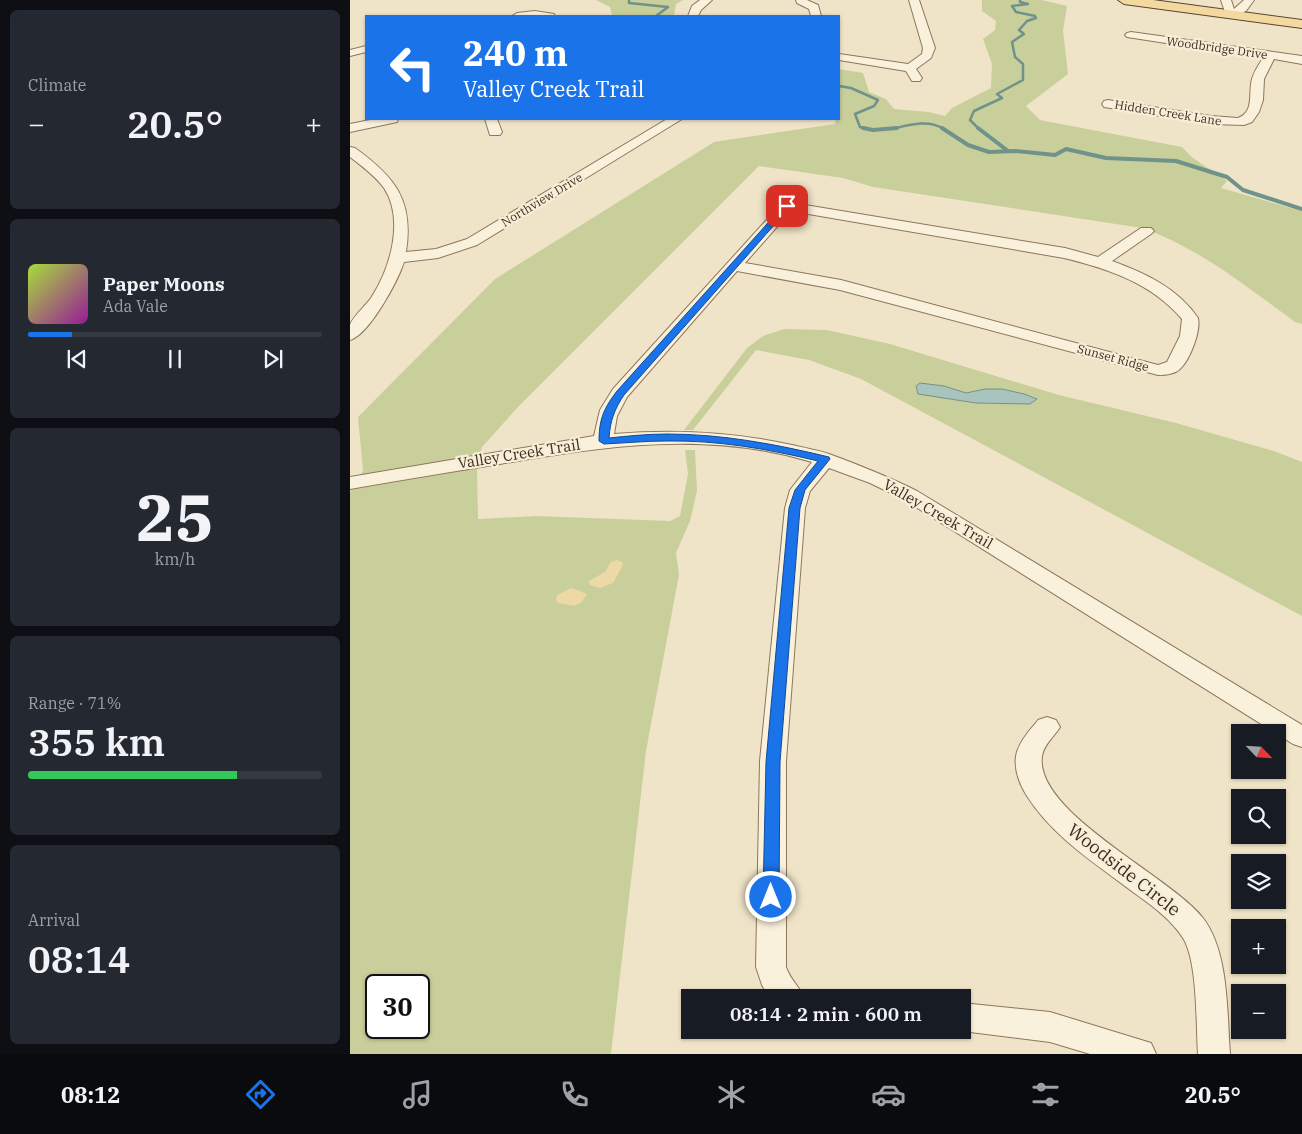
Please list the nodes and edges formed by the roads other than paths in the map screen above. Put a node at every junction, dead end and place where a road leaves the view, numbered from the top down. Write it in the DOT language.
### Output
graph roads {
  1 [pos="707,0"];
  2 [pos="914,0"];
  3 [pos="1124,0"];
  4 [pos="1178,0"];
  5 [pos="801,1"];
  6 [pos="1235,6"];
  7 [pos="526,15"];
  8 [pos="542,15"];
  9 [pos="693,15"];
  10 [pos="816,15"];
  11 [pos="1302,17"];
  12 [pos="1302,24"];
  13 [pos="1131,35"];
  14 [pos="365,49"];
  15 [pos="350,53"];
  16 [pos="1270,55"];
  17 [pos="840,57"];
  18 [pos="1302,60"];
  19 [pos="1108,104"];
  20 [pos="387,120"];
  21 [pos="491,120"];
  22 [pos="674,120"];
  23 [pos="350,128"];
  24 [pos="495,132"];
  25 [pos="350,151"];
  26 [pos="1146,231"];
  27 [pos="398,258"];
  28 [pos="1100,262"];
  29 [pos="734,266"];
  30 [pos="350,335"];
  31 [pos="604,441"];
  32 [pos="825,459"];
  33 [pos="350,483"];
  34 [pos="1047,727"];
  35 [pos="1302,737"];
  36 [pos="781,989"];
  37 [pos="971,1018"];
  38 [pos="1140,1054"];
  39 [pos="1214,1054"];
  1 -- 9 [label="street"];
  2 -- 17 [label="street"];
  3 -- 6 [label="main road"];
  4 -- 6 [label="main road"];
  5 -- 10 [label="street"];
  6 -- 11 [label="main road"];
  6 -- 12 [label="main road"];
  7 -- 8 [label="street"];
  13 -- 16 [label="street, Woodbridge Drive"];
  14 -- 15 [label="street"];
  16 -- 18 [label="street, Woodbridge Drive"];
  16 -- 19 [label="street, Hidden Creek Lane"];
  20 -- 23 [label="street"];
  21 -- 24 [label="street"];
  22 -- 27 [label="street, Northview Drive"];
  25 -- 27 [label="street"];
  26 -- 28 [label="street"];
  27 -- 30 [label="street"];
  28 -- 29 [label="street, Sunset Ridge"];
  28 -- 29 [label="street, Sunset Ridge"];
  29 -- 31 [label="street"];
  31 -- 32 [label="street, Valley Creek Trail"];
  31 -- 33 [label="street, Valley Creek Trail"];
  32 -- 35 [label="street, Valley Creek Trail"];
  32 -- 36 [label="street"];
  34 -- 39 [label="street, Woodside Circle"];
  37 -- 38 [label="street"];
}
